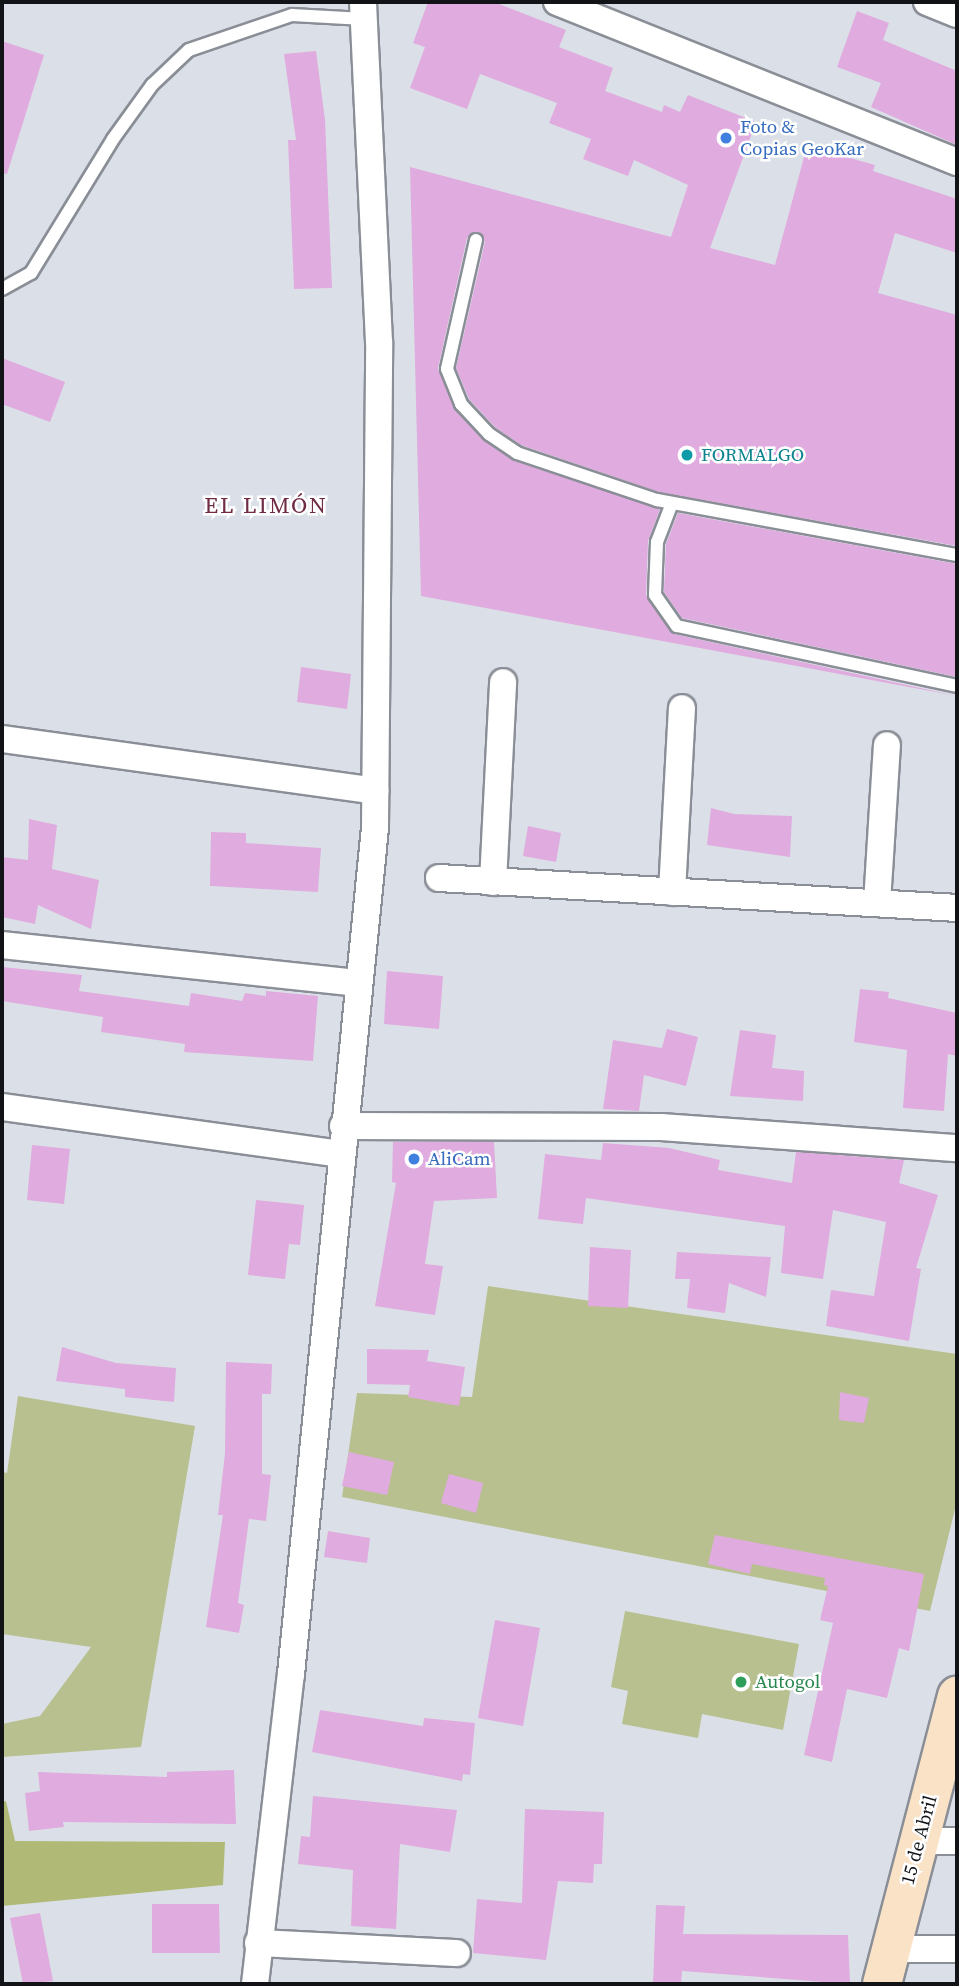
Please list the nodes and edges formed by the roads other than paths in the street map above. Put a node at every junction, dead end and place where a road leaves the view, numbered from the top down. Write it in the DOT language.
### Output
graph roads {
  1 [pos="557,2"];
  2 [pos="927,2"];
  3 [pos="364,10"];
  4 [pos="957,15"];
  5 [pos="957,162"];
  6 [pos="475,240"];
  7 [pos="2,289"];
  8 [pos="672,503"];
  9 [pos="957,555"];
  10 [pos="503,682"];
  11 [pos="957,686"];
  12 [pos="682,708"];
  13 [pos="2,739"];
  14 [pos="887,745"];
  15 [pos="375,790"];
  16 [pos="439,878"];
  17 [pos="493,881"];
  18 [pos="672,892"];
  19 [pos="877,903"];
  20 [pos="957,908"];
  21 [pos="2,945"];
  22 [pos="358,984"];
  23 [pos="2,1107"];
  24 [pos="343,1126"];
  25 [pos="957,1148"];
  26 [pos="340,1154"];
  27 [pos="957,1696"];
  28 [pos="919,1841"];
  29 [pos="957,1841"];
  30 [pos="258,1943"];
  31 [pos="957,1950"];
  32 [pos="457,1952"];
  33 [pos="886,1967"];
  34 [pos="247,1983"];
  1 -- 5 [label="street"];
  2 -- 4 [label="street"];
  3 -- 7 [label="lane"];
  3 -- 15 [label="street"];
  6 -- 8 [label="lane"];
  8 -- 9 [label="lane"];
  8 -- 11 [label="lane"];
  10 -- 17 [label="street"];
  12 -- 18 [label="street"];
  13 -- 15 [label="street"];
  14 -- 19 [label="street"];
  15 -- 22 [label="street"];
  16 -- 17 [label="street"];
  17 -- 18 [label="street"];
  18 -- 19 [label="street"];
  19 -- 20 [label="street"];
  21 -- 22 [label="street"];
  22 -- 24 [label="street"];
  23 -- 26 [label="street"];
  24 -- 25 [label="street"];
  24 -- 26 [label="street"];
  26 -- 30 [label="street"];
  27 -- 28 [label="main road, 15 de Abril"];
  28 -- 29 [label="street"];
  28 -- 33 [label="main road, 15 de Abril"];
  30 -- 32 [label="street"];
  30 -- 34 [label="street"];
  31 -- 33 [label="street"];
}
